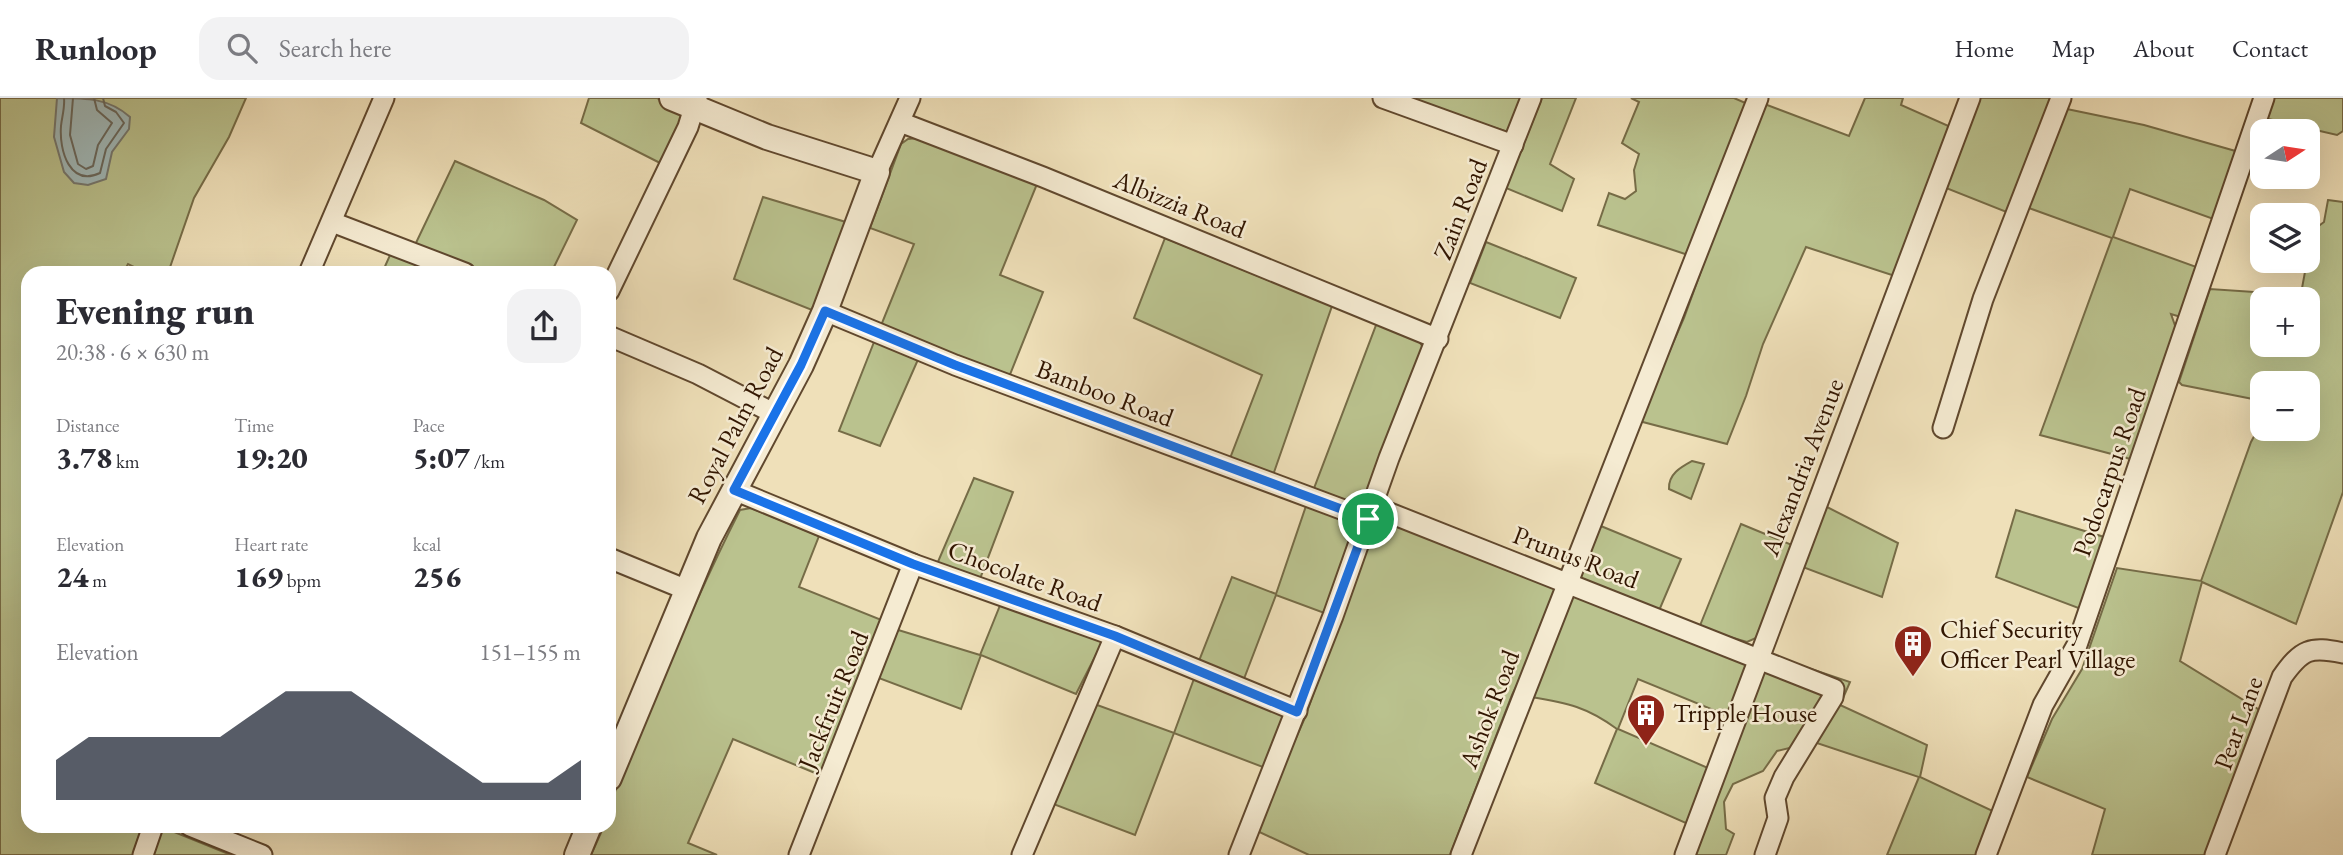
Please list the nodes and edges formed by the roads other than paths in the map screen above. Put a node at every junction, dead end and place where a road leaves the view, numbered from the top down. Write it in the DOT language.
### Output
graph roads {
  1 [pos="384,98"];
  2 [pos="910,98"];
  3 [pos="1383,98"];
  4 [pos="1531,98"];
  5 [pos="1758,98"];
  6 [pos="1970,98"];
  7 [pos="2061,98"];
  8 [pos="2264,98"];
  9 [pos="688,102"];
  10 [pos="900,122"];
  11 [pos="1513,145"];
  12 [pos="877,172"];
  13 [pos="332,222"];
  14 [pos="312,266"];
  15 [pos="447,266"];
  16 [pos="616,276"];
  17 [pos="825,311"];
  18 [pos="616,339"];
  19 [pos="1438,339"];
  20 [pos="775,414"];
  21 [pos="1943,428"];
  22 [pos="734,490"];
  23 [pos="1370,513"];
  24 [pos="616,561"];
  25 [pos="913,564"];
  26 [pos="1567,582"];
  27 [pos="687,590"];
  28 [pos="1115,636"];
  29 [pos="2343,653"];
  30 [pos="1760,657"];
  31 [pos="1297,712"];
  32 [pos="616,761"];
  33 [pos="151,833"];
  34 [pos="207,833"];
  35 [pos="586,833"];
  36 [pos="143,855"];
  37 [pos="262,855"];
  38 [pos="577,855"];
  39 [pos="799,855"];
  40 [pos="1022,855"];
  41 [pos="1239,855"];
  42 [pos="1461,855"];
  43 [pos="1685,855"];
  44 [pos="1765,855"];
  45 [pos="1986,855"];
  46 [pos="2215,855"];
  1 -- 13 [label="street"];
  2 -- 10 [label="street, Royal Palm Road"];
  3 -- 11 [label="street"];
  4 -- 11 [label="street, Zain Road"];
  5 -- 26 [label="street, Ashok Road"];
  6 -- 30 [label="street, Alexandria Avenue"];
  7 -- 21 [label="street"];
  8 -- 45 [label="street, Podocarpus Road"];
  9 -- 12 [label="street"];
  9 -- 16 [label="street"];
  10 -- 12 [label="street, Royal Palm Road"];
  10 -- 19 [label="street, Albizzia Road"];
  11 -- 19 [label="street, Zain Road"];
  12 -- 17 [label="street, Royal Palm Road"];
  13 -- 14 [label="street"];
  13 -- 15 [label="street"];
  17 -- 20 [label="street, Royal Palm Road"];
  17 -- 23 [label="street, Bamboo Road"];
  18 -- 20 [label="street"];
  19 -- 23 [label="street, Zain Road"];
  20 -- 22 [label="street, Royal Palm Road"];
  22 -- 25 [label="street, Chocolate Road"];
  22 -- 27 [label="street, Royal Palm Road"];
  23 -- 26 [label="street, Prunus Road"];
  23 -- 31 [label="street, Zain Road"];
  24 -- 27 [label="street"];
  25 -- 28 [label="street, Chocolate Road"];
  25 -- 39 [label="street, Jackfruit Road"];
  26 -- 30 [label="street, Prunus Road"];
  26 -- 42 [label="street, Ashok Road"];
  27 -- 32 [label="street, Royal Palm Road"];
  28 -- 31 [label="street, Chocolate Road"];
  28 -- 40 [label="street"];
  29 -- 46 [label="street, Pear Lane"];
  30 -- 43 [label="street, Alexandria Avenue"];
  30 -- 44 [label="street, Prunus Road"];
  31 -- 41 [label="street, Zain Road"];
  33 -- 36 [label="street"];
  34 -- 37 [label="street"];
  35 -- 38 [label="street"];
}
